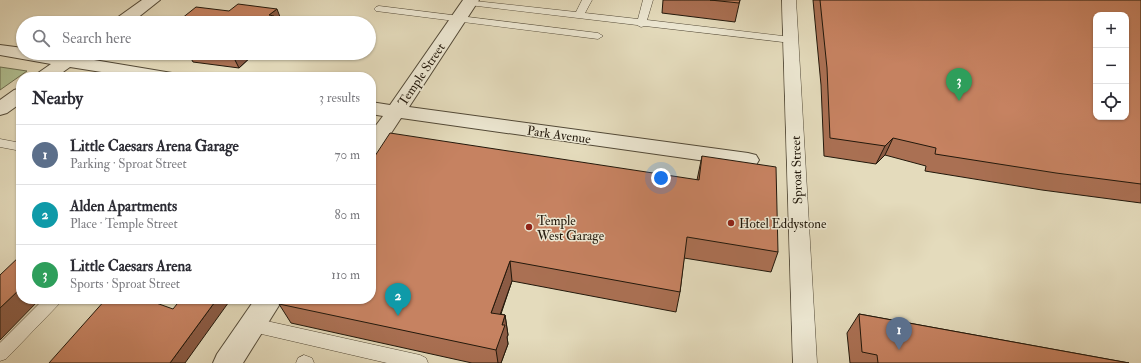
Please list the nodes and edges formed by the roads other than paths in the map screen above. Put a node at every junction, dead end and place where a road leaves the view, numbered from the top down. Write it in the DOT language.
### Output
graph roads {
  1 [pos="148,0"];
  2 [pos="540,0"];
  3 [pos="587,0"];
  4 [pos="648,0"];
  5 [pos="789,0"];
  6 [pos="470,1"];
  7 [pos="379,9"];
  8 [pos="535,10"];
  9 [pos="129,16"];
  10 [pos="578,16"];
  11 [pos="458,19"];
  12 [pos="641,24"];
  13 [pos="598,36"];
  14 [pos="791,40"];
  15 [pos="0,50"];
  16 [pos="16,52"];
  17 [pos="68,60"];
  18 [pos="86,60"];
  19 [pos="51,72"];
  20 [pos="142,72"];
  21 [pos="16,97"];
  22 [pos="0,108"];
  23 [pos="376,109"];
  24 [pos="395,111"];
  25 [pos="376,140"];
  26 [pos="0,143"];
  27 [pos="16,146"];
  28 [pos="748,160"];
  29 [pos="49,304"];
  30 [pos="267,304"];
  31 [pos="253,325"];
  32 [pos="0,354"];
  33 [pos="227,363"];
  34 [pos="420,363"];
  35 [pos="805,363"];
  1 -- 9 [label="street"];
  2 -- 8 [label="lane"];
  3 -- 10 [label="lane"];
  4 -- 12 [label="lane"];
  5 -- 14 [label="street, Sproat Street"];
  6 -- 8 [label="lane"];
  6 -- 11 [label="street, Temple Street"];
  7 -- 11 [label="lane"];
  8 -- 10 [label="lane"];
  10 -- 12 [label="lane"];
  11 -- 13 [label="lane"];
  11 -- 24 [label="street, Temple Street"];
  12 -- 14 [label="lane"];
  14 -- 35 [label="street, Sproat Street"];
  15 -- 16 [label="street"];
  17 -- 19 [label="street"];
  18 -- 20 [label="street"];
  21 -- 22 [label="street"];
  23 -- 24 [label="street, Park Avenue"];
  24 -- 25 [label="street, Temple Street"];
  24 -- 28 [label="street, Park Avenue"];
  26 -- 27 [label="lane"];
  29 -- 32 [label="lane"];
  30 -- 31 [label="street"];
  31 -- 33 [label="street"];
  31 -- 34 [label="lane"];
}
